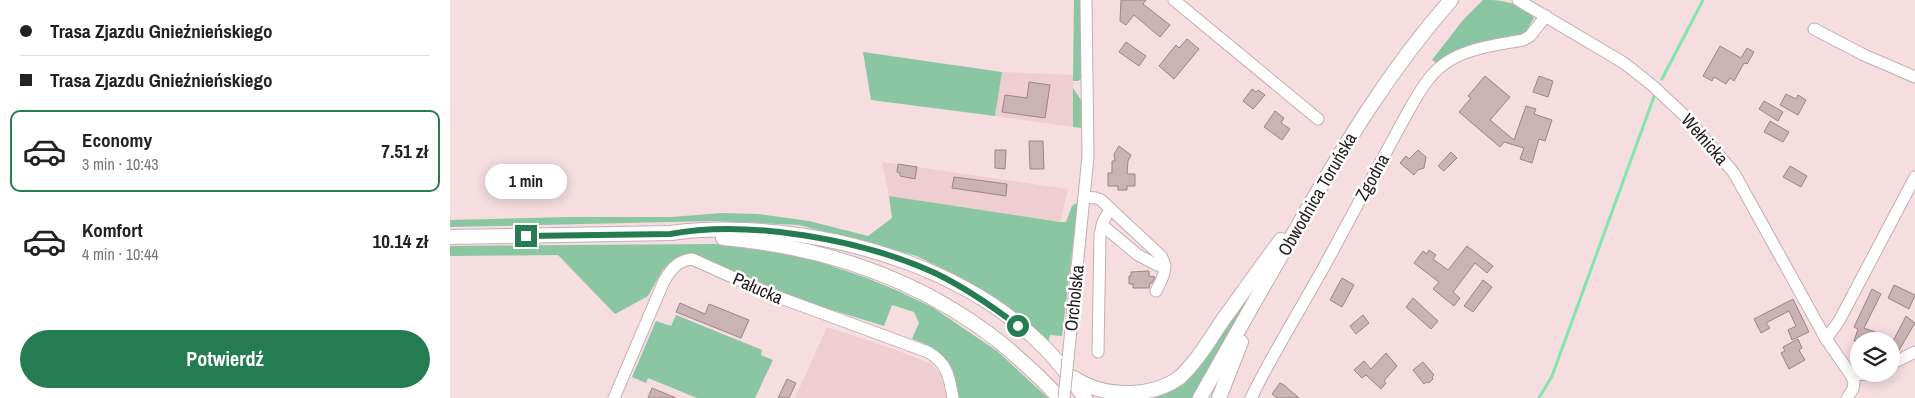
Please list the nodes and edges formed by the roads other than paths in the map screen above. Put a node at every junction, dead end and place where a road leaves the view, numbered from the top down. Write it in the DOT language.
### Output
graph roads {
  1 [pos="1086,0"];
  2 [pos="1174,0"];
  3 [pos="1451,0"];
  4 [pos="1518,0"];
  5 [pos="1546,16"];
  6 [pos="1814,29"];
  7 [pos="1915,77"];
  8 [pos="1318,120"];
  9 [pos="1915,176"];
  10 [pos="1319,188"];
  11 [pos="1084,197"];
  12 [pos="1110,209"];
  13 [pos="1102,225"];
  14 [pos="670,234"];
  15 [pos="450,237"];
  16 [pos="1165,266"];
  17 [pos="1275,266"];
  18 [pos="1156,291"];
  19 [pos="1826,339"];
  20 [pos="1098,352"];
  21 [pos="1915,352"];
  22 [pos="1900,360"];
  23 [pos="1064,362"];
  24 [pos="1850,374"];
  25 [pos="1854,382"];
  26 [pos="614,398"];
  27 [pos="954,398"];
  28 [pos="1059,398"];
  29 [pos="1064,398"];
  30 [pos="1085,398"];
  31 [pos="1200,398"];
  32 [pos="1218,398"];
  33 [pos="1251,398"];
  34 [pos="1847,398"];
  1 -- 11 [label="street, Orcholska"];
  2 -- 8 [label="street"];
  3 -- 10 [label="main road, Obwodnica Toruńska"];
  4 -- 5 [label="street, Wełnicka"];
  5 -- 19 [label="street, Wełnicka"];
  5 -- 33 [label="street, Zgodna"];
  6 -- 7 [label="street"];
  9 -- 19 [label="street"];
  10 -- 17 [label="main road, Obwodnica Toruńska"];
  10 -- 23 [label="main road"];
  11 -- 12 [label="street"];
  11 -- 23 [label="street, Orcholska"];
  12 -- 13 [label="street, Orcholska"];
  12 -- 16 [label="street"];
  13 -- 16 [label="street"];
  13 -- 20 [label="street, Orcholska"];
  14 -- 15 [label="main road"];
  14 -- 23 [label="main road"];
  14 -- 28 [label="main road"];
  16 -- 18 [label="street"];
  17 -- 31 [label="main road, Obwodnica Toruńska"];
  17 -- 32 [label="main road"];
  19 -- 24 [label="street, Wełnicka"];
  21 -- 22 [label="street"];
  23 -- 29 [label="street, Orcholska, bridge"];
  23 -- 30 [label="main road"];
  25 -- 34 [label="street"];
  26 -- 27 [label="street, Pałucka"];
}
